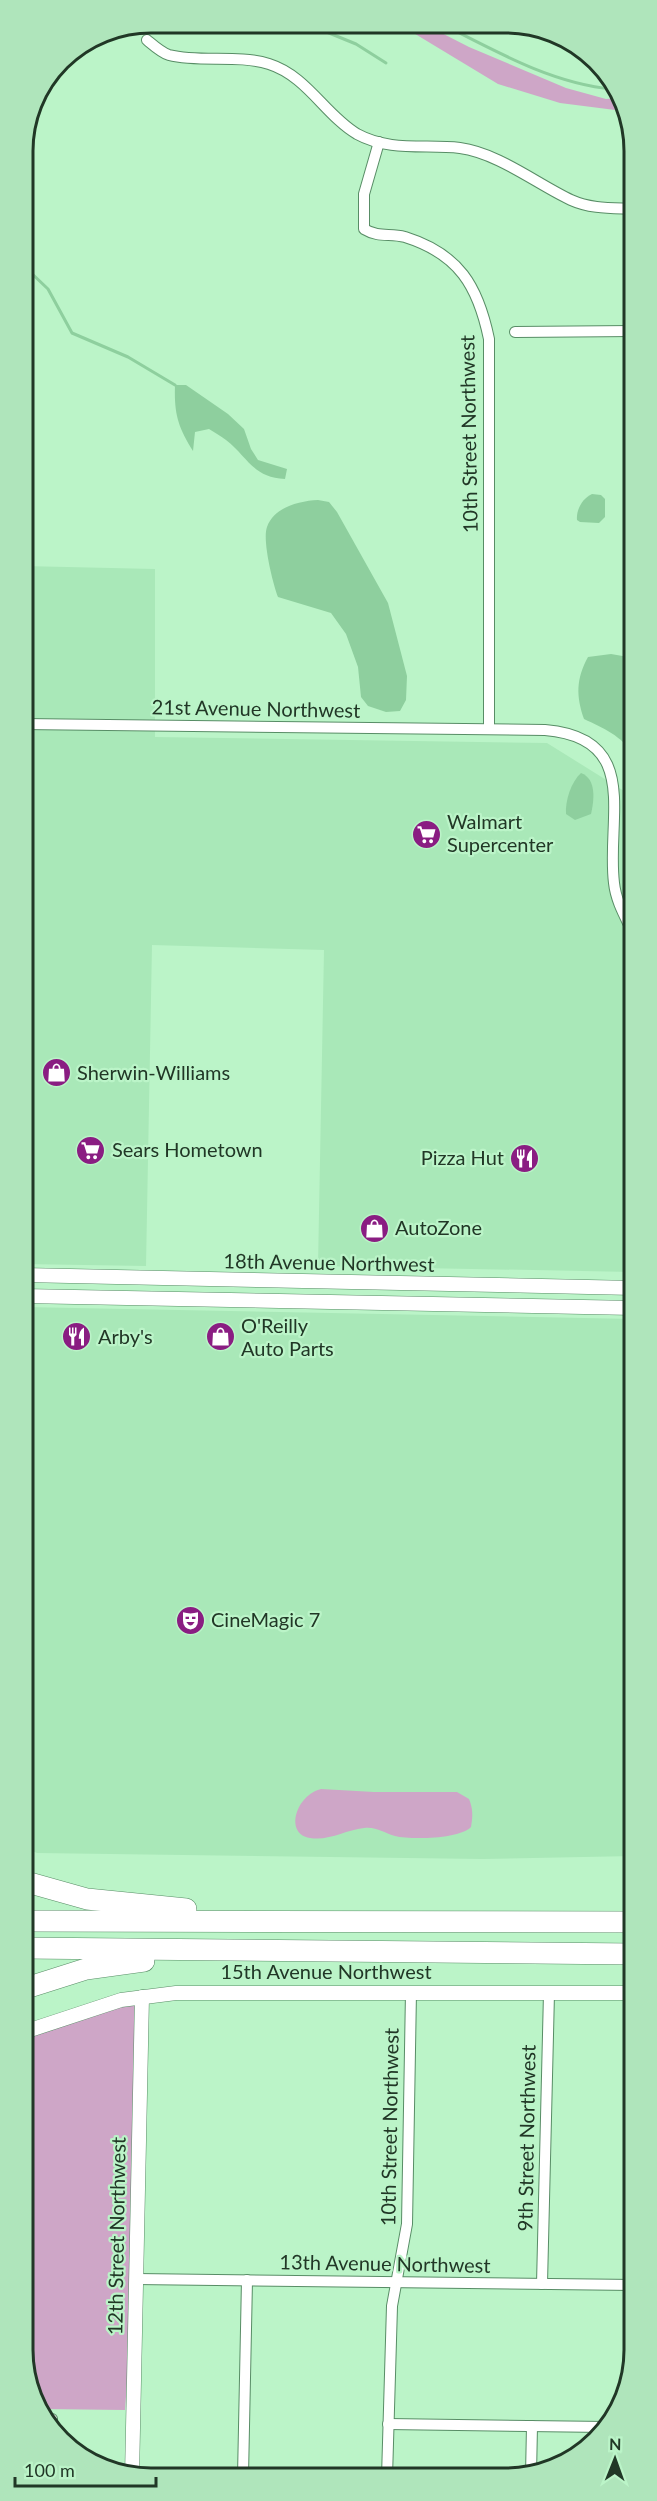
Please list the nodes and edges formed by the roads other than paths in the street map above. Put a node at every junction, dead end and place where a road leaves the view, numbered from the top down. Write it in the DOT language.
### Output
graph roads {
  1 [pos="147,40"];
  2 [pos="379,142"];
  3 [pos="624,209"];
  4 [pos="515,332"];
  5 [pos="624,332"];
  6 [pos="33,724"];
  7 [pos="489,729"];
  8 [pos="624,913"];
  9 [pos="33,1275"];
  10 [pos="624,1288"];
  11 [pos="33,1296"];
  12 [pos="624,1308"];
  13 [pos="33,1884"];
  14 [pos="33,1921"];
  15 [pos="360,1922"];
  16 [pos="624,1922"];
  17 [pos="33,1948"];
  18 [pos="360,1952"];
  19 [pos="624,1954"];
  20 [pos="33,1986"];
  21 [pos="411,1992"];
  22 [pos="549,1993"];
  23 [pos="624,1993"];
  24 [pos="142,1997"];
  25 [pos="33,2029"];
  26 [pos="136,2279"];
  27 [pos="247,2280"];
  28 [pos="395,2282"];
  29 [pos="542,2284"];
  30 [pos="624,2285"];
  31 [pos="388,2424"];
  32 [pos="532,2426"];
  33 [pos="596,2427"];
  34 [pos="531,2465"];
  35 [pos="132,2467"];
  36 [pos="243,2468"];
  37 [pos="387,2468"];
  1 -- 2 [label="street"];
  2 -- 3 [label="street"];
  2 -- 7 [label="street, 10th Street Northwest"];
  4 -- 5 [label="street"];
  6 -- 7 [label="street, 21st Avenue Northwest"];
  7 -- 8 [label="street, 21st Avenue Northwest"];
  9 -- 10 [label="street, 18th Avenue Northwest"];
  11 -- 12 [label="street, 18th Avenue Northwest"];
  13 -- 15 [label="highway"];
  14 -- 15 [label="highway"];
  15 -- 16 [label="highway"];
  17 -- 18 [label="highway"];
  18 -- 19 [label="highway"];
  18 -- 20 [label="highway"];
  21 -- 22 [label="street, 15th Avenue Northwest"];
  21 -- 24 [label="street, 15th Avenue Northwest"];
  21 -- 28 [label="street, 10th Street Northwest"];
  22 -- 23 [label="street, 15th Avenue Northwest"];
  22 -- 29 [label="street, 9th Street Northwest"];
  24 -- 25 [label="street, 15th Avenue Northwest"];
  24 -- 26 [label="street, 12th Street Northwest"];
  26 -- 27 [label="street, 13th Avenue Northwest"];
  26 -- 35 [label="street, 12th Street Northwest"];
  27 -- 28 [label="street, 13th Avenue Northwest"];
  27 -- 36 [label="street"];
  28 -- 29 [label="street, 13th Avenue Northwest"];
  28 -- 31 [label="street, 10th Street Northwest"];
  29 -- 30 [label="street, 13th Avenue Northwest"];
  31 -- 32 [label="street"];
  31 -- 37 [label="street, 10th Street Northwest"];
  32 -- 33 [label="street"];
  32 -- 34 [label="street"];
}
